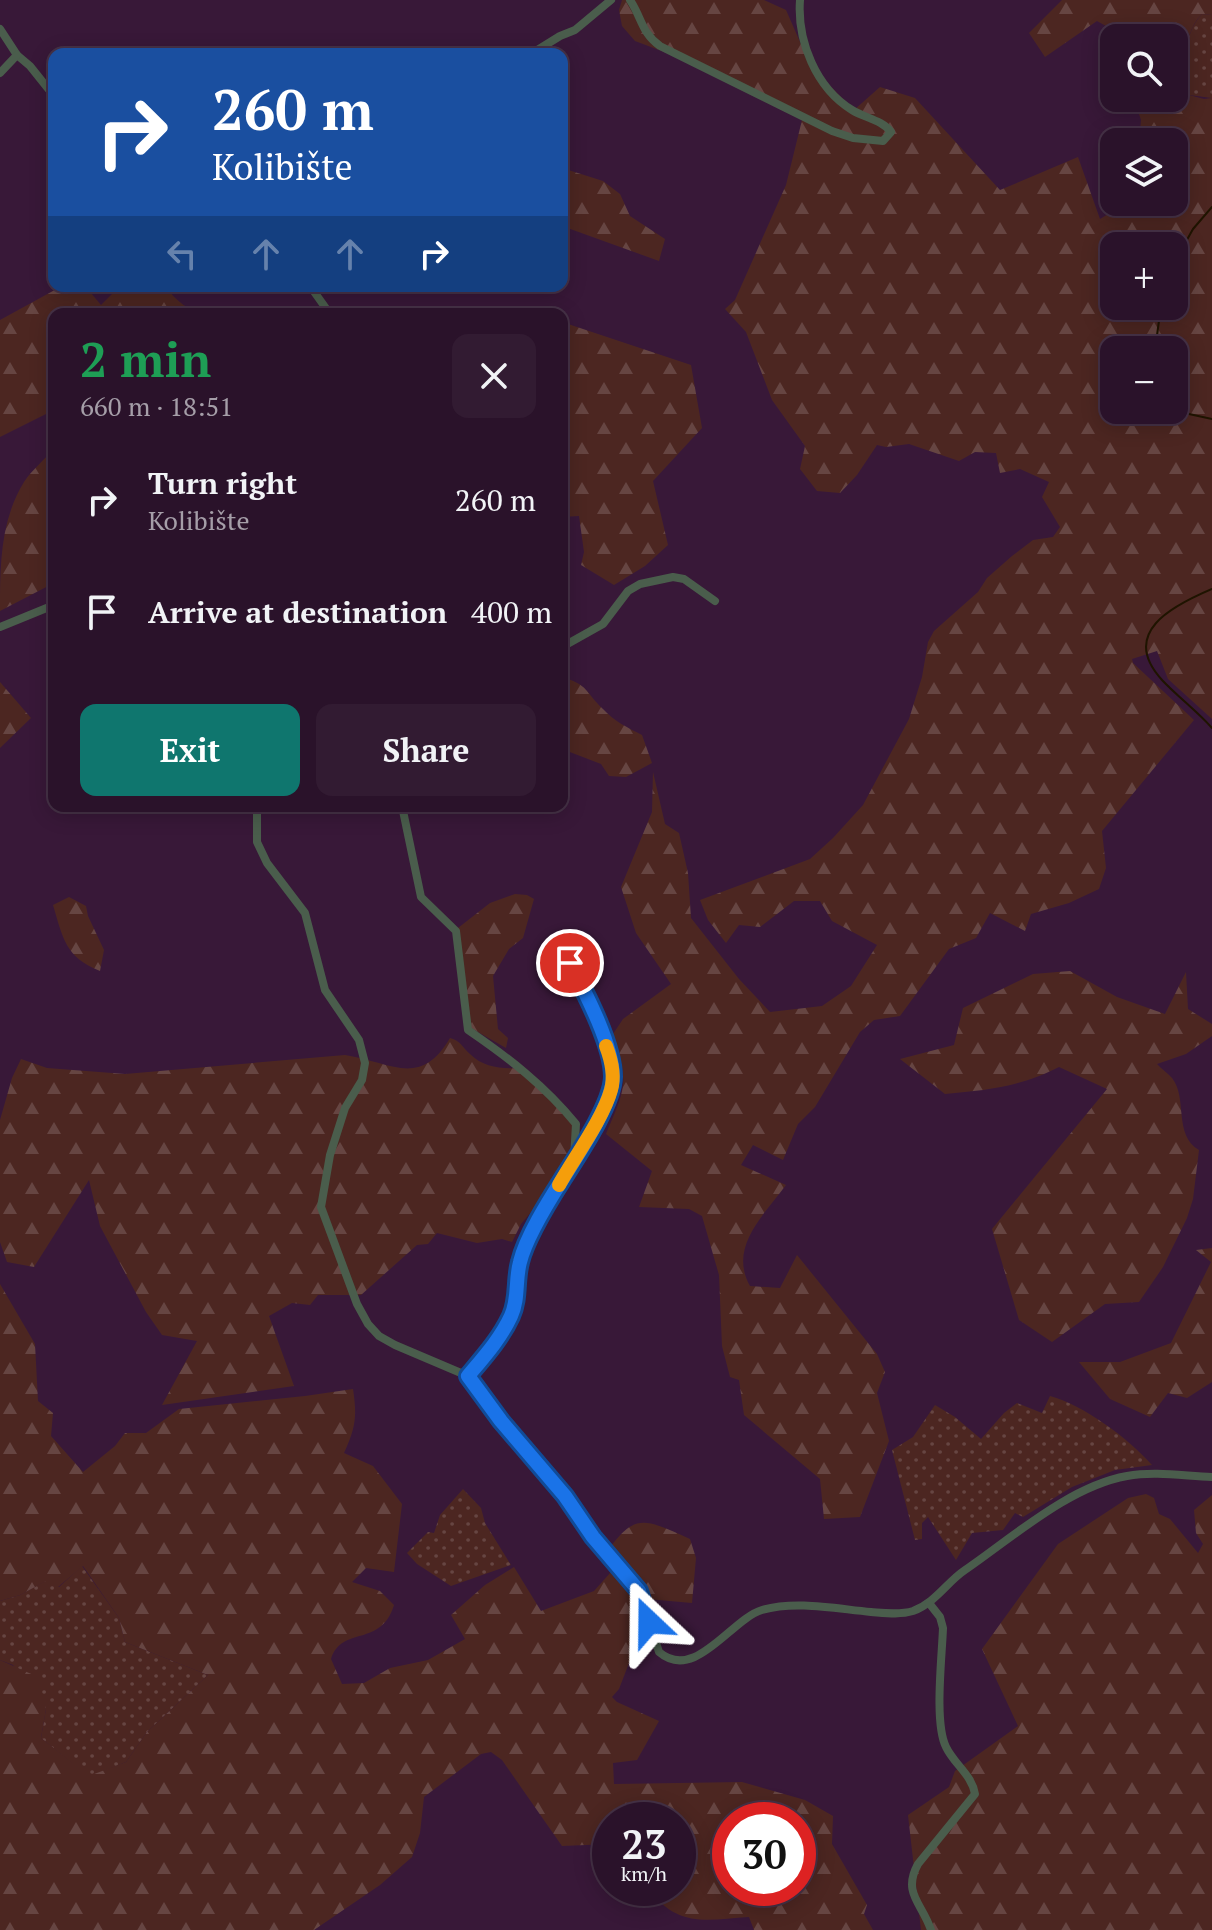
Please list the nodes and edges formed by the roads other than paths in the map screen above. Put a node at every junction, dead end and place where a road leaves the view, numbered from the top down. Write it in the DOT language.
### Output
graph roads {
  1 [pos="611,0"];
  2 [pos="630,0"];
  3 [pos="800,0"];
  4 [pos="0,29"];
  5 [pos="541,48"];
  6 [pos="17,55"];
  7 [pos="0,73"];
  8 [pos="48,88"];
  9 [pos="715,601"];
  10 [pos="48,607"];
  11 [pos="0,627"];
  12 [pos="568,646"];
  13 [pos="257,812"];
  14 [pos="403,812"];
  15 [pos="567,945"];
  16 [pos="574,1164"];
  17 [pos="468,1376"];
  18 [pos="1212,1477"];
  19 [pos="929,1603"];
  20 [pos="931,1930"];
  1 -- 5 [label="street"];
  2 -- 3 [label="street"];
  4 -- 6 [label="street"];
  6 -- 7 [label="street"];
  6 -- 8 [label="street"];
  9 -- 12 [label="street"];
  10 -- 11 [label="street"];
  13 -- 17 [label="street"];
  14 -- 16 [label="street"];
  15 -- 16 [label="street"];
  16 -- 17 [label="street"];
  17 -- 19 [label="street"];
  18 -- 19 [label="street"];
  19 -- 20 [label="street"];
}
